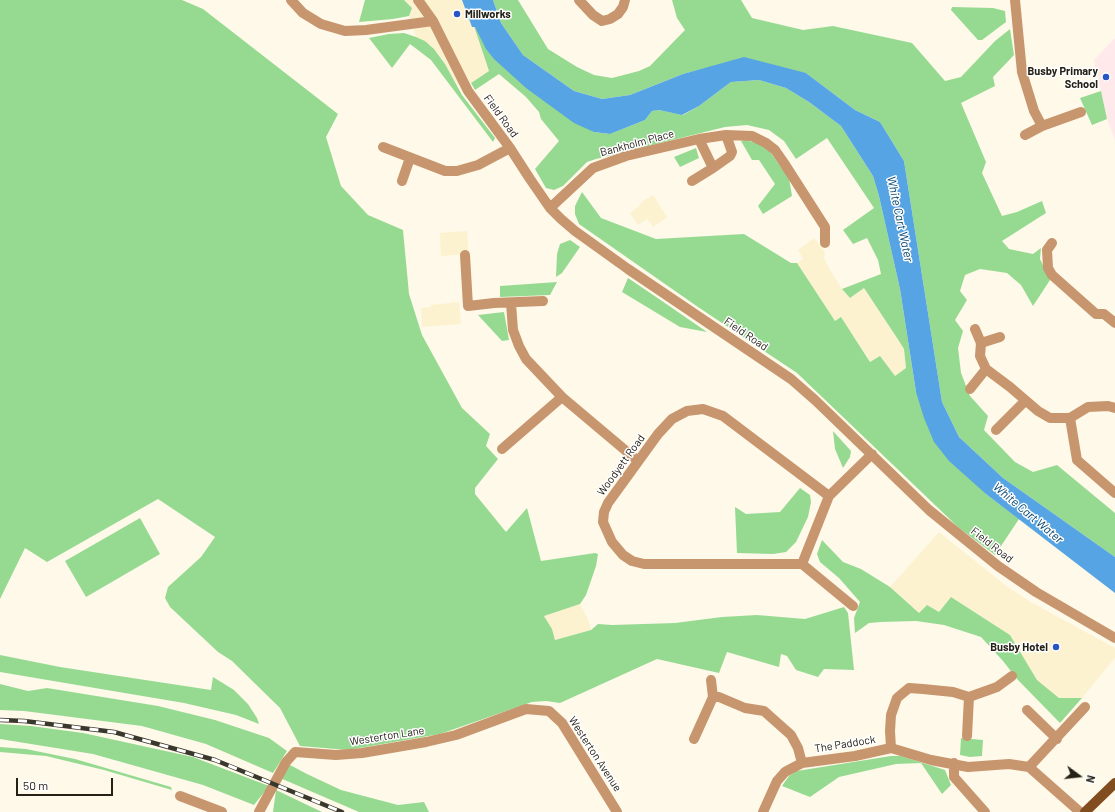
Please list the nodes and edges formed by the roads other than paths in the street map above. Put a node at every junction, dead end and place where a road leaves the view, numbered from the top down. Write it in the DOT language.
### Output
graph roads {
  1 [pos="291,0"];
  2 [pos="418,0"];
  3 [pos="579,0"];
  4 [pos="625,0"];
  5 [pos="1015,0"];
  6 [pos="433,21"];
  7 [pos="1081,112"];
  8 [pos="1042,126"];
  9 [pos="726,135"];
  10 [pos="1025,135"];
  11 [pos="699,139"];
  12 [pos="383,147"];
  13 [pos="510,148"];
  14 [pos="410,158"];
  15 [pos="714,168"];
  16 [pos="402,181"];
  17 [pos="692,181"];
  18 [pos="550,208"];
  19 [pos="825,243"];
  20 [pos="1052,243"];
  21 [pos="464,255"];
  22 [pos="543,301"];
  23 [pos="511,303"];
  24 [pos="1115,323"];
  25 [pos="975,329"];
  26 [pos="1000,337"];
  27 [pos="981,342"];
  28 [pos="986,369"];
  29 [pos="970,390"];
  30 [pos="562,397"];
  31 [pos="1025,401"];
  32 [pos="1115,408"];
  33 [pos="1070,418"];
  34 [pos="996,430"];
  35 [pos="502,450"];
  36 [pos="872,454"];
  37 [pos="638,461"];
  38 [pos="1115,493"];
  39 [pos="829,496"];
  40 [pos="802,564"];
  41 [pos="853,606"];
  42 [pos="1115,638"];
  43 [pos="1012,676"];
  44 [pos="711,680"];
  45 [pos="713,697"];
  46 [pos="969,697"];
  47 [pos="1085,707"];
  48 [pos="1027,710"];
  49 [pos="549,711"];
  50 [pos="967,736"];
  51 [pos="694,739"];
  52 [pos="1057,739"];
  53 [pos="891,748"];
  54 [pos="802,763"];
  55 [pos="954,764"];
  56 [pos="1029,767"];
  57 [pos="1115,783"];
  58 [pos="180,796"];
  59 [pos="222,812"];
  60 [pos="259,812"];
  61 [pos="617,812"];
  62 [pos="763,812"];
  63 [pos="985,812"];
  64 [pos="1080,812"];
  65 [pos="1085,812"];
  1 -- 6 [label="street"];
  2 -- 6 [label="street, Field Road"];
  3 -- 4 [label="street"];
  5 -- 8 [label="street"];
  6 -- 13 [label="street, Field Road"];
  7 -- 8 [label="street"];
  8 -- 10 [label="street"];
  9 -- 11 [label="street, Bankholm Place"];
  9 -- 15 [label="street"];
  9 -- 19 [label="street, Bankholm Place"];
  11 -- 15 [label="street"];
  11 -- 18 [label="street, Bankholm Place"];
  12 -- 14 [label="street"];
  13 -- 14 [label="street"];
  13 -- 18 [label="street, Field Road"];
  14 -- 16 [label="street"];
  15 -- 17 [label="street"];
  18 -- 36 [label="street, Field Road"];
  20 -- 24 [label="street"];
  21 -- 23 [label="street"];
  22 -- 23 [label="street"];
  23 -- 30 [label="street"];
  25 -- 27 [label="street"];
  26 -- 27 [label="street"];
  27 -- 28 [label="street"];
  28 -- 29 [label="street"];
  28 -- 31 [label="street"];
  30 -- 35 [label="street"];
  30 -- 37 [label="street"];
  31 -- 33 [label="street"];
  31 -- 34 [label="street"];
  32 -- 33 [label="street"];
  33 -- 38 [label="street"];
  36 -- 39 [label="street"];
  36 -- 42 [label="street, Field Road"];
  37 -- 39 [label="street, Woodyett Road"];
  37 -- 40 [label="street, Woodyett Road"];
  39 -- 40 [label="street"];
  40 -- 41 [label="street"];
  43 -- 46 [label="street"];
  44 -- 45 [label="street"];
  45 -- 51 [label="street"];
  45 -- 54 [label="street, The Paddock"];
  46 -- 50 [label="street"];
  46 -- 53 [label="street, The Paddock"];
  47 -- 52 [label="street"];
  48 -- 52 [label="street"];
  49 -- 60 [label="street, Westerton Lane"];
  49 -- 61 [label="street, Westerton Avenue"];
  52 -- 56 [label="street"];
  53 -- 54 [label="street, The Paddock"];
  53 -- 55 [label="street, The Paddock"];
  54 -- 62 [label="street"];
  55 -- 56 [label="street, The Paddock"];
  55 -- 63 [label="street"];
  56 -- 64 [label="street"];
  57 -- 65 [label="main road"];
  58 -- 59 [label="street"];
}
